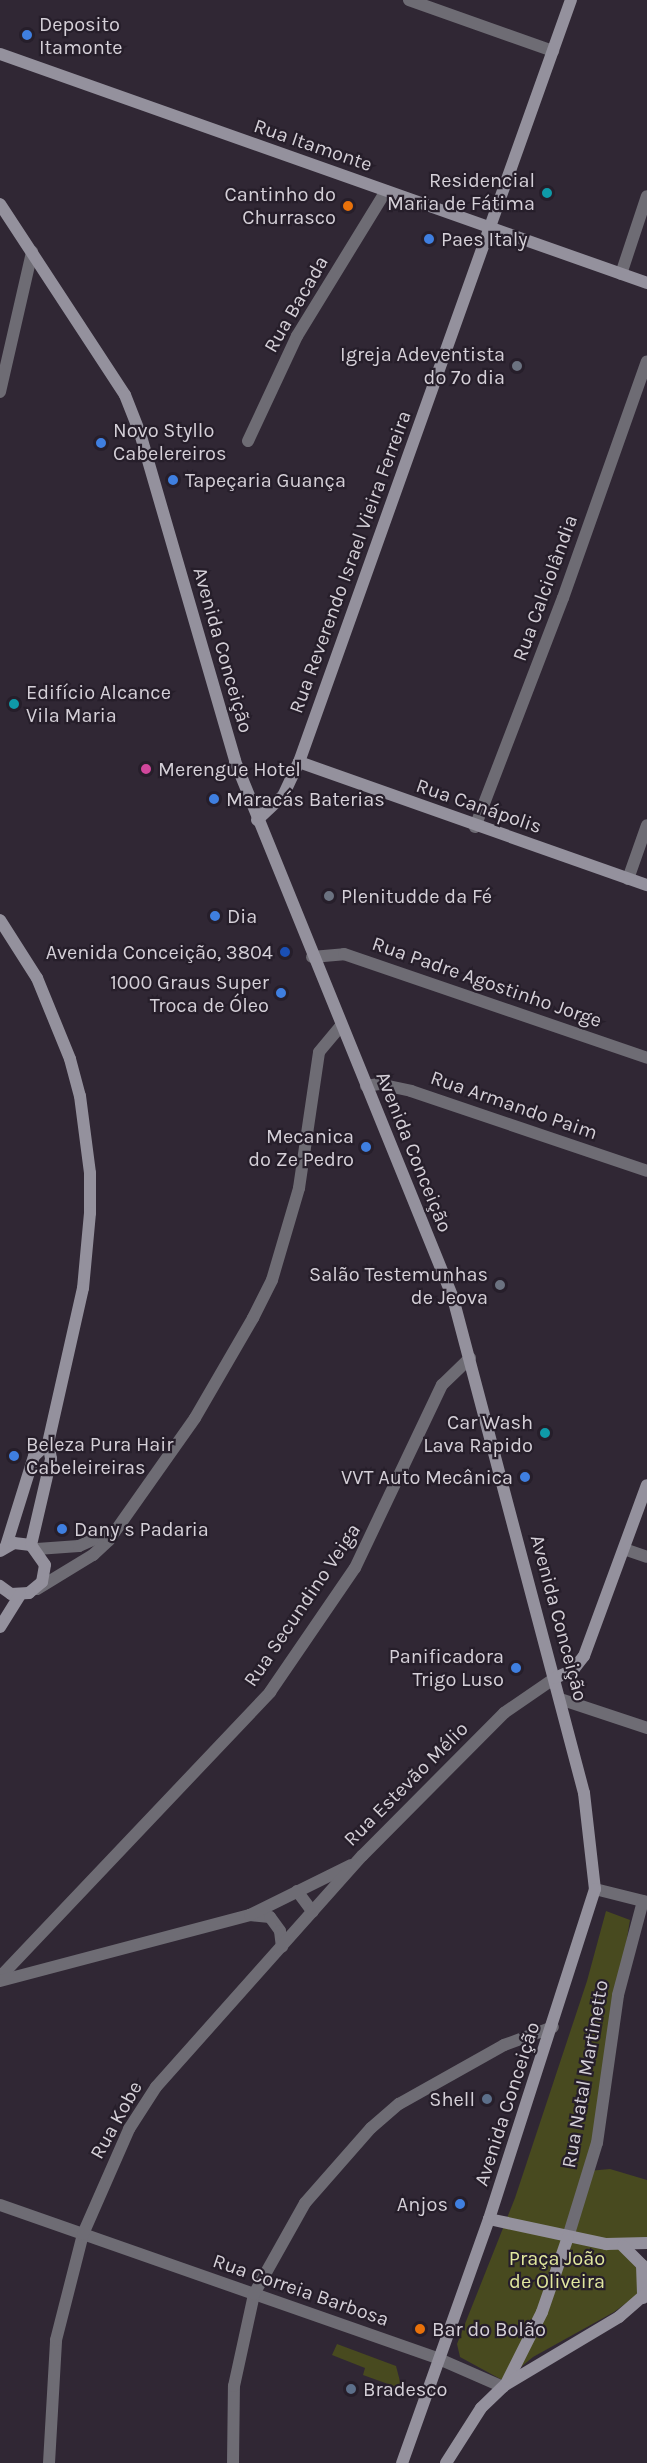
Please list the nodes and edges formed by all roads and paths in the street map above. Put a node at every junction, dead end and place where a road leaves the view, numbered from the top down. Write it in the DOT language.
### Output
graph roads {
  1 [pos="408,0"];
  2 [pos="571,0"];
  3 [pos="553,51"];
  4 [pos="0,54"];
  5 [pos="386,191"];
  6 [pos="647,196"];
  7 [pos="0,204"];
  8 [pos="489,230"];
  9 [pos="32,252"];
  10 [pos="621,274"];
  11 [pos="647,283"];
  12 [pos="647,361"];
  13 [pos="0,392"];
  14 [pos="248,441"];
  15 [pos="298,762"];
  16 [pos="257,820"];
  17 [pos="647,825"];
  18 [pos="475,827"];
  19 [pos="628,879"];
  20 [pos="647,885"];
  21 [pos="0,920"];
  22 [pos="312,957"];
  23 [pos="341,1026"];
  24 [pos="647,1058"];
  25 [pos="366,1086"];
  26 [pos="647,1171"];
  27 [pos="470,1358"];
  28 [pos="48,1443"];
  29 [pos="647,1485"];
  30 [pos="118,1527"];
  31 [pos="34,1547"];
  32 [pos="3,1548"];
  33 [pos="624,1549"];
  34 [pos="647,1557"];
  35 [pos="0,1586"];
  36 [pos="37,1589"];
  37 [pos="20,1595"];
  38 [pos="0,1627"];
  39 [pos="555,1678"];
  40 [pos="560,1699"];
  41 [pos="647,1728"];
  42 [pos="355,1863"];
  43 [pos="595,1889"];
  44 [pos="297,1891"];
  45 [pos="645,1902"];
  46 [pos="313,1912"];
  47 [pos="250,1915"];
  48 [pos="282,1947"];
  49 [pos="0,1979"];
  50 [pos="553,2027"];
  51 [pos="0,2205"];
  52 [pos="489,2219"];
  53 [pos="83,2234"];
  54 [pos="568,2237"];
  55 [pos="647,2243"];
  56 [pos="623,2246"];
  57 [pos="254,2294"];
  58 [pos="645,2295"];
  59 [pos="439,2359"];
  60 [pos="504,2386"];
  61 [pos="49,2463"];
  62 [pos="233,2463"];
  63 [pos="402,2463"];
  64 [pos="446,2463"];
  1 -- 3 [label="street"];
  2 -- 3 [label="main road, Rua Reverendo Israel Vieira Ferreira"];
  3 -- 8 [label="main road, Rua Reverendo Israel Vieira Ferreira"];
  4 -- 5 [label="main road, Rua Itamonte"];
  5 -- 8 [label="main road, Rua Itamonte"];
  5 -- 14 [label="street, Rua Bacada"];
  6 -- 10 [label="street"];
  7 -- 9 [label="main road, Avenida Conceição"];
  8 -- 10 [label="main road, Rua Itamonte"];
  8 -- 15 [label="main road, Rua Reverendo Israel Vieira Ferreira"];
  9 -- 13 [label="street"];
  9 -- 16 [label="main road, Avenida Conceição"];
  10 -- 11 [label="main road, Rua Itamonte"];
  12 -- 18 [label="street, Rua Calciolândia"];
  15 -- 16 [label="main road, Rua Reverendo Israel Vieira Ferreira"];
  15 -- 18 [label="main road, Rua Canápolis"];
  16 -- 22 [label="main road, Avenida Conceição"];
  17 -- 19 [label="street"];
  18 -- 19 [label="main road, Rua Canápolis"];
  19 -- 20 [label="main road, Rua Canápolis"];
  21 -- 28 [label="main road"];
  22 -- 23 [label="main road, Avenida Conceição"];
  22 -- 24 [label="street, Rua Padre Agostinho Jorge"];
  23 -- 25 [label="main road, Avenida Conceição"];
  23 -- 30 [label="street"];
  25 -- 26 [label="street, Rua Armando Paim"];
  25 -- 27 [label="main road, Avenida Conceição"];
  27 -- 39 [label="main road, Avenida Conceição"];
  27 -- 49 [label="street, Rua Secundino Veiga"];
  28 -- 31 [label="main road"];
  28 -- 32 [label="main road"];
  29 -- 33 [label="main road"];
  30 -- 31 [label="street"];
  30 -- 36 [label="street"];
  31 -- 32 [label="main road"];
  31 -- 36 [label="main road"];
  33 -- 34 [label="street"];
  33 -- 39 [label="main road"];
  35 -- 37 [label="main road"];
  36 -- 37 [label="main road"];
  37 -- 38 [label="main road"];
  39 -- 40 [label="main road, Avenida Conceição"];
  39 -- 42 [label="street, Rua Estevão Mélio"];
  40 -- 41 [label="street"];
  40 -- 43 [label="main road, Avenida Conceição"];
  42 -- 44 [label="street, Rua Estevão Mélio"];
  42 -- 46 [label="street, Rua Kobe"];
  43 -- 45 [label="street"];
  43 -- 50 [label="main road, Avenida Conceição"];
  44 -- 46 [label="street"];
  44 -- 47 [label="street, Rua Estevão Mélio"];
  45 -- 54 [label="street, Rua Natal Martinetto"];
  46 -- 48 [label="street, Rua Kobe"];
  47 -- 48 [label="street"];
  47 -- 49 [label="street, Rua Estevão Mélio"];
  48 -- 53 [label="street, Rua Kobe"];
  50 -- 52 [label="main road, Avenida Conceição"];
  50 -- 57 [label="street"];
  51 -- 53 [label="street, Rua Correia Barbosa"];
  52 -- 54 [label="main road"];
  52 -- 59 [label="main road, Avenida Conceição"];
  53 -- 57 [label="street, Rua Correia Barbosa"];
  53 -- 61 [label="street, Rua Kobe"];
  54 -- 56 [label="main road"];
  54 -- 60 [label="main road, Rua Natal Martinetto"];
  55 -- 56 [label="main road"];
  56 -- 58 [label="main road"];
  57 -- 59 [label="street, Rua Correia Barbosa"];
  57 -- 62 [label="street"];
  58 -- 60 [label="main road"];
  59 -- 60 [label="street, Rua Correia Barbosa"];
  59 -- 63 [label="main road, Avenida Conceição"];
  60 -- 64 [label="main road"];
}
